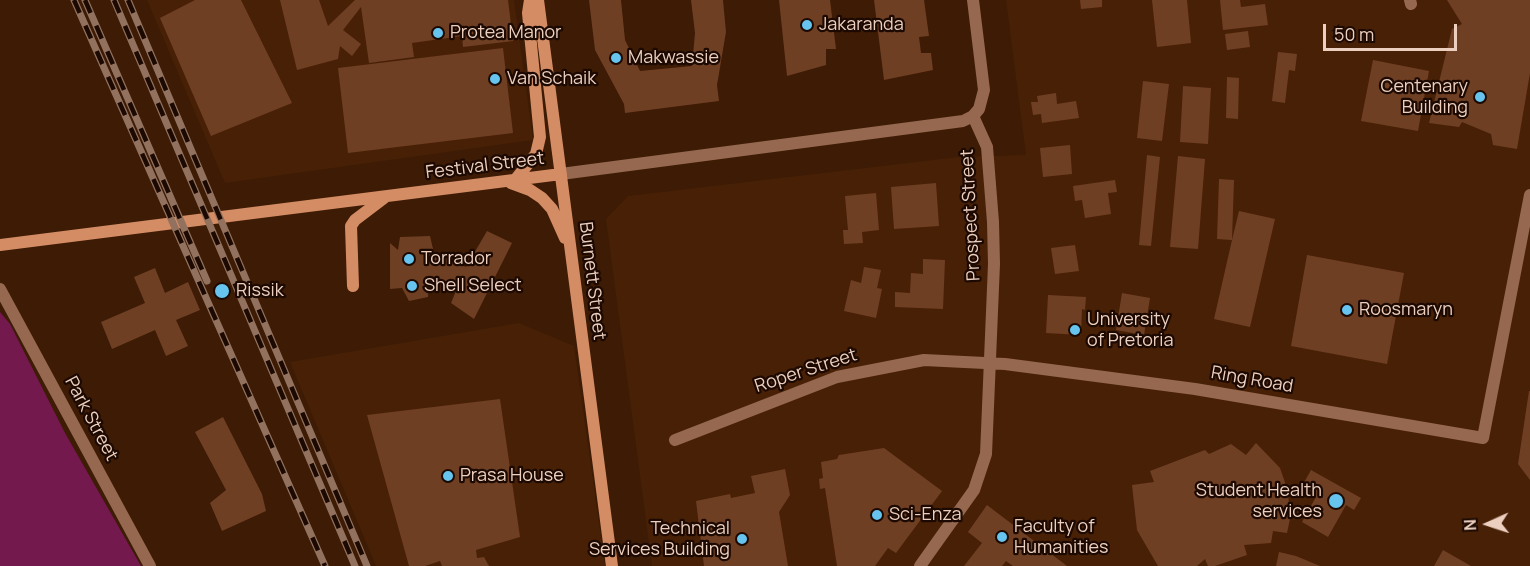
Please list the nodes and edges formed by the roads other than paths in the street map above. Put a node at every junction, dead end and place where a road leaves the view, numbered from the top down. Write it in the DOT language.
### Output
graph roads {
  1 [pos="530,0"];
  2 [pos="538,0"];
  3 [pos="973,0"];
  4 [pos="973,116"];
  5 [pos="561,174"];
  6 [pos="511,181"];
  7 [pos="1530,195"];
  8 [pos="385,197"];
  9 [pos="0,245"];
  10 [pos="570,247"];
  11 [pos="353,286"];
  12 [pos="0,289"];
  13 [pos="990,362"];
  14 [pos="675,440"];
  15 [pos="150,566"];
  16 [pos="612,566"];
  17 [pos="920,566"];
  1 -- 6 [label="street"];
  2 -- 5 [label="street, Burnett Street"];
  3 -- 4 [label="street"];
  4 -- 5 [label="street, Festival Street"];
  4 -- 13 [label="street, Prospect Street"];
  5 -- 6 [label="street, Festival Street"];
  5 -- 10 [label="street, Burnett Street"];
  6 -- 8 [label="street, Festival Street"];
  6 -- 10 [label="street"];
  7 -- 13 [label="street, Ring Road"];
  8 -- 9 [label="street, Festival Street"];
  8 -- 11 [label="street"];
  10 -- 16 [label="street, Burnett Street"];
  12 -- 15 [label="street, Park Street"];
  13 -- 14 [label="street, Roper Street"];
  13 -- 17 [label="street"];
}
